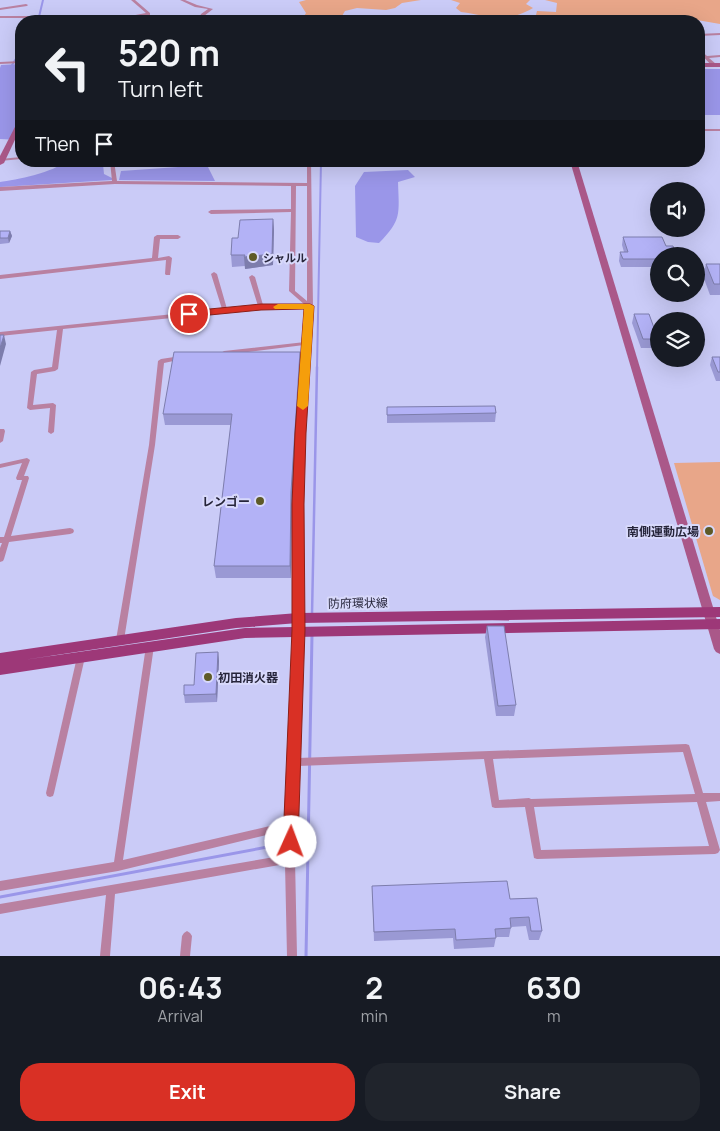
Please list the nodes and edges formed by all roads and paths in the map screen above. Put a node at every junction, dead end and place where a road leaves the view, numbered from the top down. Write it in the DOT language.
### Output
graph roads {
  1 [pos="133,0"];
  2 [pos="182,0"];
  3 [pos="26,5"];
  4 [pos="0,9"];
  5 [pos="143,15"];
  6 [pos="203,15"];
  7 [pos="0,17"];
  8 [pos="15,17"];
  9 [pos="720,34"];
  10 [pos="705,35"];
  11 [pos="720,56"];
  12 [pos="706,57"];
  13 [pos="0,63"];
  14 [pos="15,63"];
  15 [pos="717,65"];
  16 [pos="705,130"];
  17 [pos="720,130"];
  18 [pos="15,133"];
  19 [pos="15,159"];
  20 [pos="0,161"];
  21 [pos="113,167"];
  22 [pos="310,167"];
  23 [pos="576,167"];
  24 [pos="115,182"];
  25 [pos="294,185"];
  26 [pos="308,185"];
  27 [pos="0,189"];
  28 [pos="294,210"];
  29 [pos="212,212"];
  30 [pos="178,237"];
  31 [pos="155,259"];
  32 [pos="168,274"];
  33 [pos="214,274"];
  34 [pos="0,277"];
  35 [pos="252,277"];
  36 [pos="310,306"];
  37 [pos="261,307"];
  38 [pos="225,311"];
  39 [pos="60,327"];
  40 [pos="0,334"];
  41 [pos="308,343"];
  42 [pos="220,354"];
  43 [pos="190,357"];
  44 [pos="2,431"];
  45 [pos="51,432"];
  46 [pos="0,441"];
  47 [pos="0,466"];
  48 [pos="70,532"];
  49 [pos="3,540"];
  50 [pos="0,559"];
  51 [pos="715,618"];
  52 [pos="298,624"];
  53 [pos="120,640"];
  54 [pos="150,646"];
  55 [pos="720,648"];
  56 [pos="81,656"];
  57 [pos="0,658"];
  58 [pos="0,669"];
  59 [pos="488,755"];
  60 [pos="293,762"];
  61 [pos="50,793"];
  62 [pos="720,797"];
  63 [pos="701,798"];
  64 [pos="528,802"];
  65 [pos="291,826"];
  66 [pos="290,859"];
  67 [pos="118,866"];
  68 [pos="0,886"];
  69 [pos="111,890"];
  70 [pos="0,909"];
  71 [pos="187,936"];
  72 [pos="106,956"];
  73 [pos="185,956"];
  74 [pos="292,956"];
  1 -- 5 [label="street"];
  2 -- 6 [label="street"];
  3 -- 4 [label="street"];
  7 -- 8 [label="street"];
  9 -- 10 [label="street"];
  11 -- 12 [label="street"];
  12 -- 15 [label="street"];
  13 -- 14 [label="street"];
  16 -- 17 [label="street"];
  18 -- 20 [label="street"];
  19 -- 20 [label="street"];
  21 -- 24 [label="street"];
  22 -- 26 [label="street"];
  23 -- 51 [label="street"];
  24 -- 25 [label="street"];
  24 -- 27 [label="street"];
  25 -- 26 [label="street"];
  25 -- 28 [label="street"];
  26 -- 36 [label="street"];
  28 -- 29 [label="street"];
  28 -- 36 [label="street"];
  30 -- 31 [label="street"];
  31 -- 32 [label="street"];
  31 -- 34 [label="street"];
  33 -- 38 [label="street"];
  35 -- 37 [label="street"];
  36 -- 37 [label="street"];
  36 -- 41 [label="street"];
  37 -- 38 [label="street"];
  38 -- 39 [label="street"];
  39 -- 40 [label="street"];
  39 -- 45 [label="street"];
  41 -- 42 [label="street"];
  41 -- 52 [label="street"];
  43 -- 53 [label="street"];
  44 -- 46 [label="street"];
  47 -- 49 [label="street"];
  48 -- 49 [label="street"];
  49 -- 50 [label="street"];
  51 -- 52 [label="main road"];
  51 -- 55 [label="street"];
  52 -- 53 [label="main road"];
  52 -- 54 [label="main road"];
  52 -- 60 [label="street"];
  53 -- 57 [label="main road"];
  54 -- 56 [label="main road"];
  54 -- 67 [label="street"];
  56 -- 58 [label="main road"];
  56 -- 61 [label="street"];
  59 -- 60 [label="street"];
  59 -- 63 [label="street"];
  59 -- 64 [label="street"];
  60 -- 65 [label="street"];
  62 -- 63 [label="street"];
  63 -- 64 [label="street"];
  63 -- 64 [label="street"];
  65 -- 66 [label="street"];
  65 -- 67 [label="street"];
  66 -- 69 [label="street"];
  66 -- 74 [label="street"];
  67 -- 68 [label="street"];
  69 -- 70 [label="street"];
  69 -- 72 [label="street"];
  71 -- 73 [label="street"];
}
